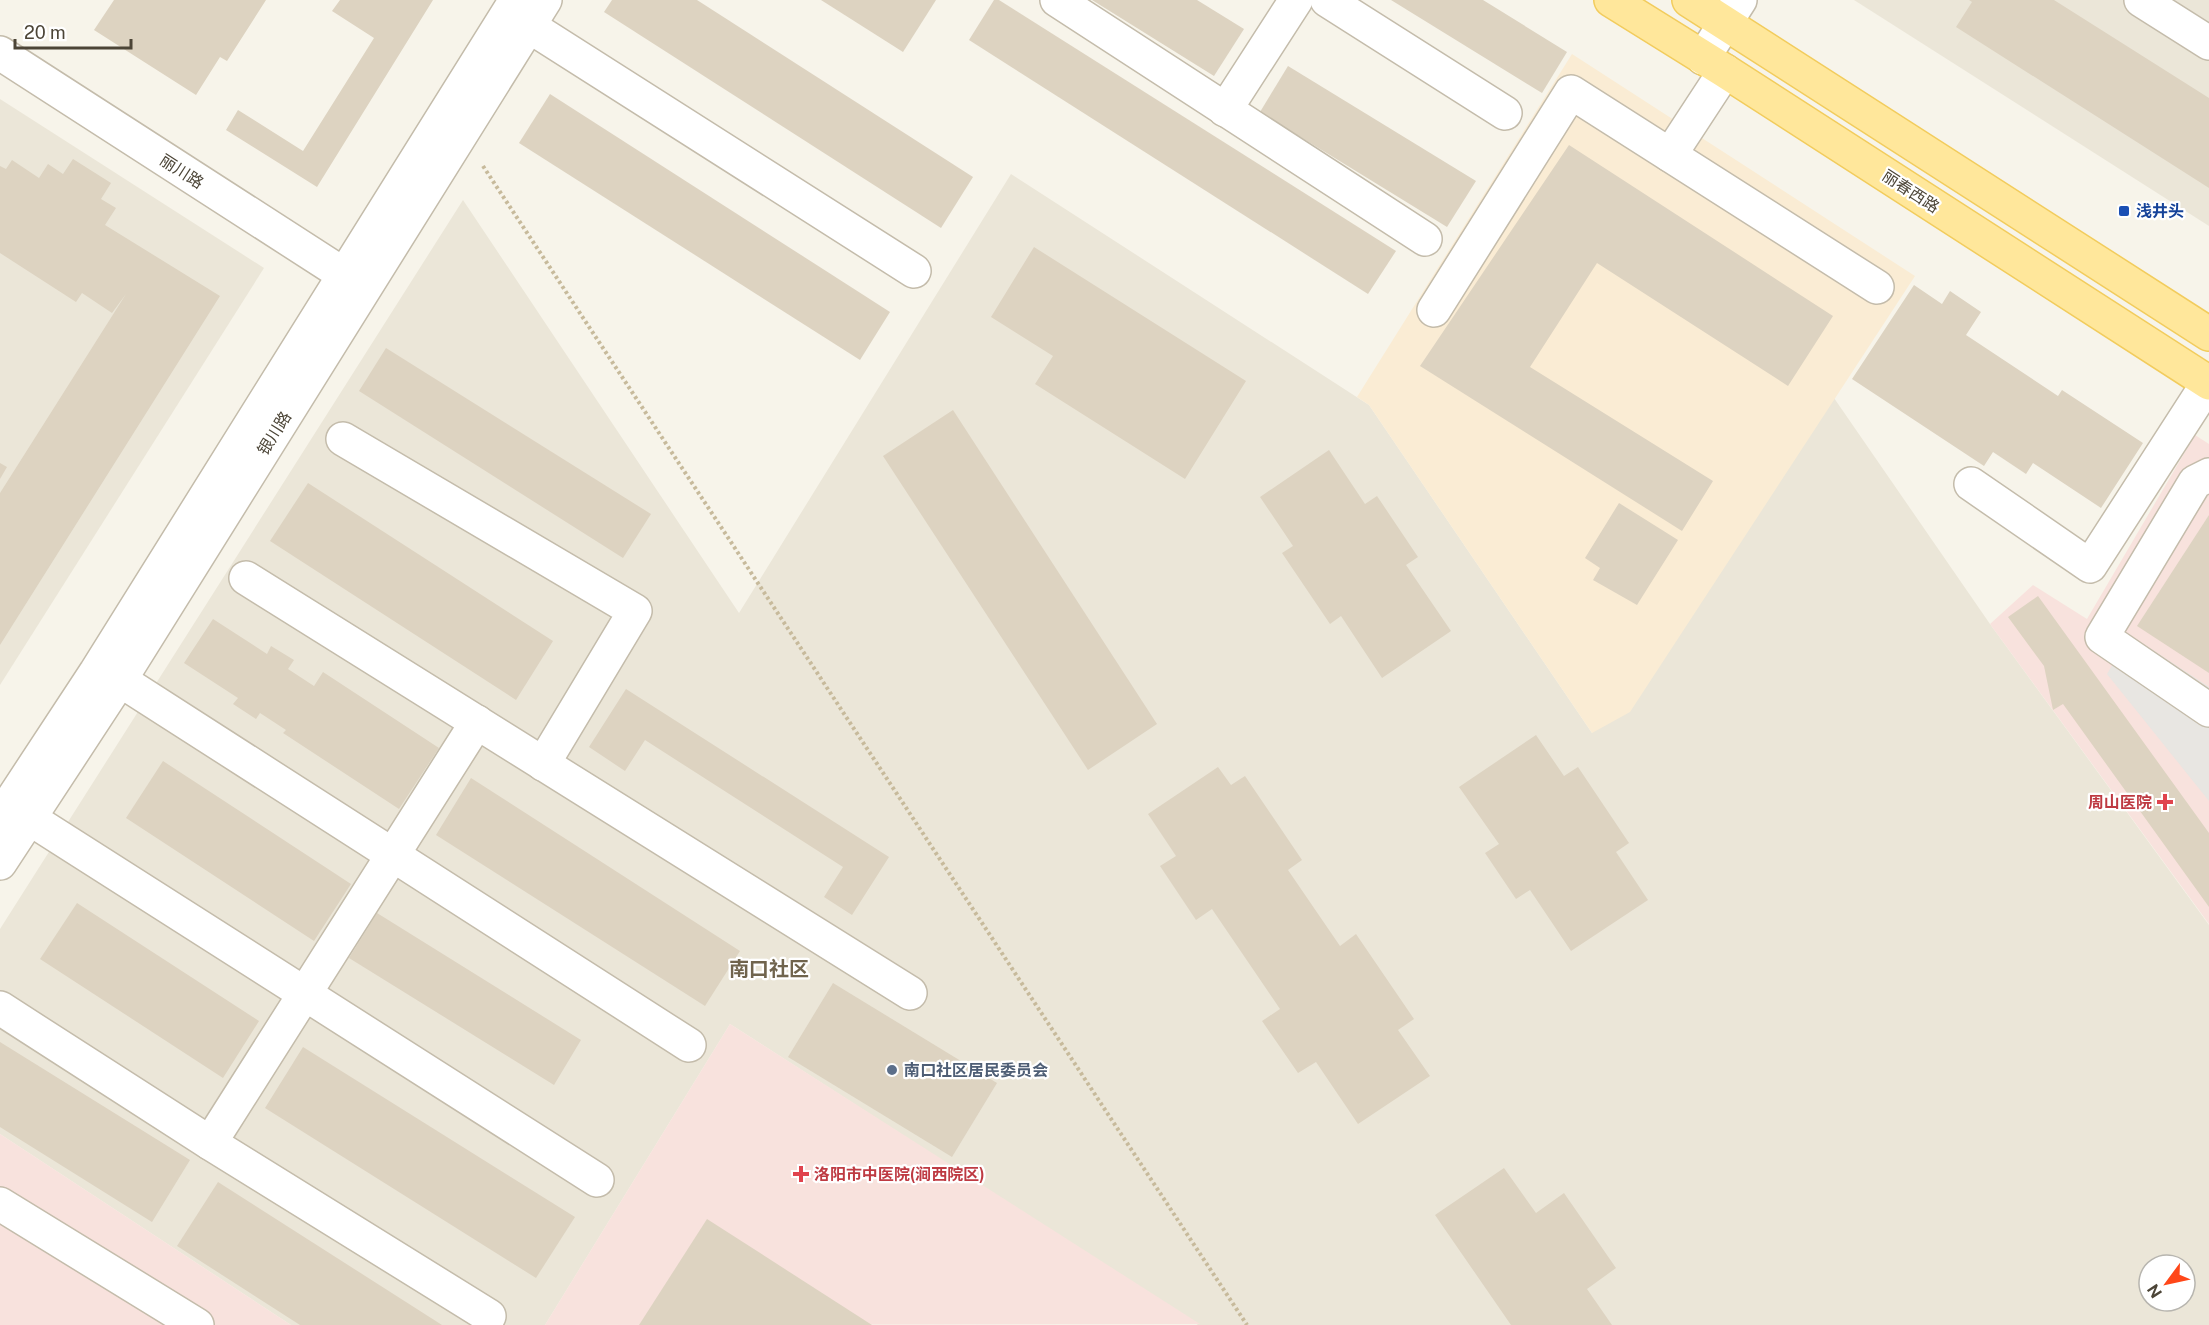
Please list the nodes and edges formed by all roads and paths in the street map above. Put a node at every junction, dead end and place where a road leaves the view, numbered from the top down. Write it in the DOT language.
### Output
graph roads {
  1 [pos="1057,0"];
  2 [pos="1296,0"];
  3 [pos="1327,0"];
  4 [pos="1611,0"];
  5 [pos="1689,0"];
  6 [pos="2142,0"];
  7 [pos="530,9"];
  8 [pos="1732,11"];
  9 [pos="2209,43"];
  10 [pos="0,53"];
  11 [pos="1714,65"];
  12 [pos="1225,110"];
  13 [pos="1504,113"];
  14 [pos="461,134"];
  15 [pos="1670,155"];
  16 [pos="1425,239"];
  17 [pos="914,271"];
  18 [pos="354,281"];
  19 [pos="1877,287"];
  20 [pos="1434,310"];
  21 [pos="2209,334"];
  22 [pos="2208,383"];
  23 [pos="343,439"];
  24 [pos="2209,474"];
  25 [pos="1971,484"];
  26 [pos="246,578"];
  27 [pos="120,680"];
  28 [pos="2209,710"];
  29 [pos="477,722"];
  30 [pos="543,764"];
  31 [pos="15,818"];
  32 [pos="393,855"];
  33 [pos="0,863"];
  34 [pos="305,993"];
  35 [pos="910,993"];
  36 [pos="0,1008"];
  37 [pos="689,1045"];
  38 [pos="210,1143"];
  39 [pos="597,1179"];
  40 [pos="0,1204"];
  41 [pos="489,1316"];
  42 [pos="197,1325"];
  43 [pos="1247,1325"];
  1 -- 12 [label="street"];
  2 -- 12 [label="street"];
  3 -- 13 [label="street"];
  4 -- 11 [label="main road, 丽春西路"];
  5 -- 8 [label="main road"];
  6 -- 9 [label="street"];
  7 -- 14 [label="street, 银川路"];
  7 -- 17 [label="street"];
  7 -- 18 [label="street, 银川路"];
  8 -- 11 [label="street"];
  8 -- 21 [label="main road"];
  10 -- 18 [label="street, 丽川路"];
  11 -- 15 [label="street"];
  11 -- 22 [label="main road, 丽春西路"];
  12 -- 16 [label="street"];
  14 -- 18 [label="street, 银川路"];
  14 -- 43 [label="path"];
  15 -- 19 [label="street"];
  15 -- 20 [label="street"];
  18 -- 27 [label="street, 银川路"];
  18 -- 31 [label="street, 银川路"];
  22 -- 25 [label="street"];
  23 -- 30 [label="street"];
  24 -- 28 [label="street"];
  26 -- 29 [label="street"];
  27 -- 31 [label="street, 银川路"];
  27 -- 32 [label="street"];
  29 -- 30 [label="street"];
  29 -- 32 [label="street"];
  30 -- 35 [label="street"];
  31 -- 33 [label="street, 银川路"];
  31 -- 34 [label="street"];
  32 -- 34 [label="street"];
  32 -- 37 [label="street"];
  34 -- 38 [label="street"];
  34 -- 39 [label="street"];
  36 -- 38 [label="street"];
  38 -- 41 [label="street"];
  40 -- 42 [label="street"];
}
